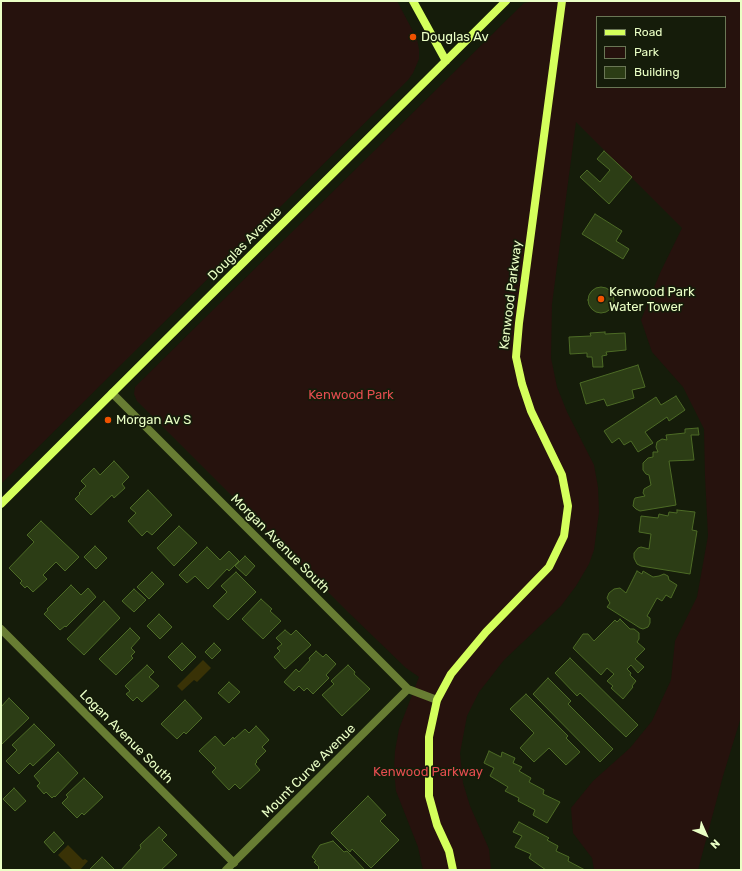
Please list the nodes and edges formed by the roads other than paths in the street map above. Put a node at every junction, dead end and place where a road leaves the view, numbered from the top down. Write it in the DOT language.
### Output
graph roads {
  1 [pos="413,1"];
  2 [pos="506,1"];
  3 [pos="562,1"];
  4 [pos="446,61"];
  5 [pos="112,393"];
  6 [pos="1,504"];
  7 [pos="1,629"];
  8 [pos="408,689"];
  9 [pos="437,700"];
  10 [pos="234,863"];
  11 [pos="226,870"];
  12 [pos="453,870"];
  1 -- 4 [label="street"];
  2 -- 4 [label="street, Douglas Avenue"];
  3 -- 9 [label="street, Kenwood Parkway"];
  4 -- 5 [label="street, Douglas Avenue"];
  5 -- 6 [label="street, Douglas Avenue"];
  5 -- 8 [label="street, Morgan Avenue South"];
  7 -- 10 [label="street, Logan Avenue South"];
  8 -- 9 [label="street, Morgan Avenue South"];
  8 -- 10 [label="street, Mount Curve Avenue"];
  9 -- 12 [label="street, Kenwood Parkway"];
  10 -- 11 [label="street, Mount Curve Avenue"];
}
